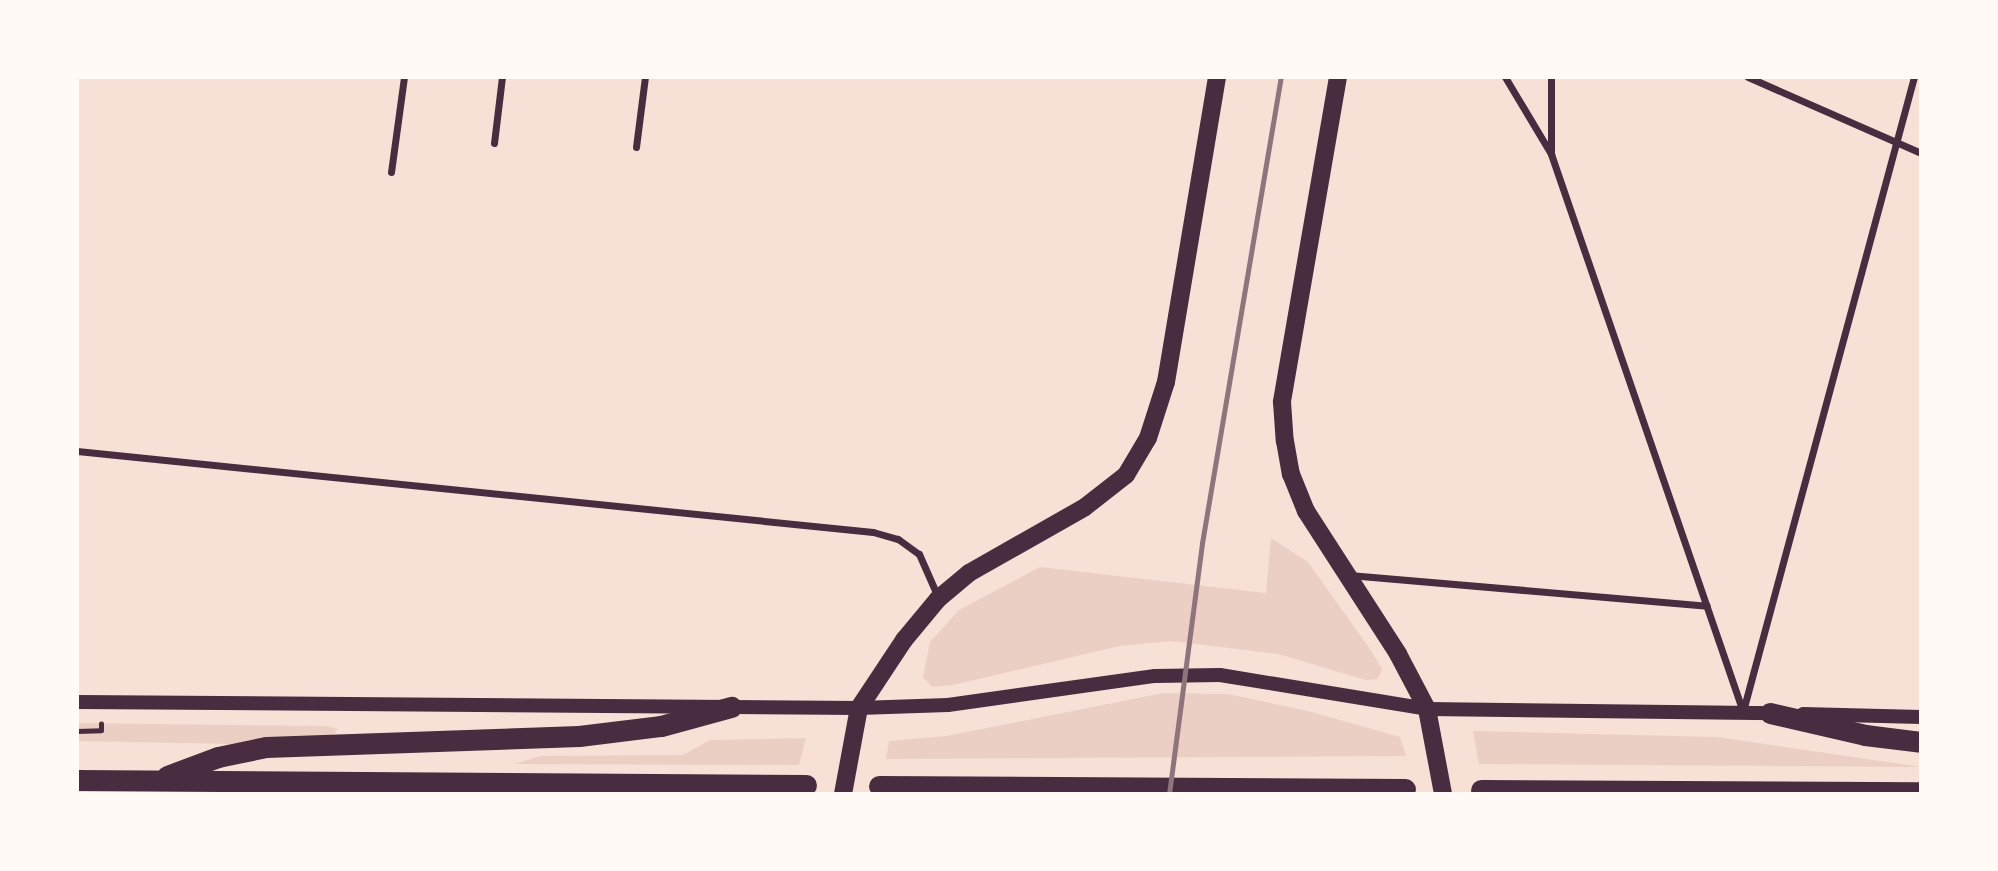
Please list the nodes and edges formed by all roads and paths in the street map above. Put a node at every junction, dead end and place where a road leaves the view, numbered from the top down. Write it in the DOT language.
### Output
graph roads {
  1 [pos="404,77"];
  2 [pos="502,77"];
  3 [pos="645,77"];
  4 [pos="1217,77"];
  5 [pos="1338,77"];
  6 [pos="1505,77"];
  7 [pos="1551,77"];
  8 [pos="1748,77"];
  9 [pos="1914,77"];
  10 [pos="1897,142"];
  11 [pos="494,143"];
  12 [pos="636,147"];
  13 [pos="1921,153"];
  14 [pos="1551,154"];
  15 [pos="391,172"];
  16 [pos="77,451"];
  17 [pos="1349,575"];
  18 [pos="938,599"];
  19 [pos="1707,606"];
  20 [pos="77,702"];
  21 [pos="731,708"];
  22 [pos="859,708"];
  23 [pos="1427,709"];
  24 [pos="1743,712"];
  25 [pos="1770,713"];
  26 [pos="1921,717"];
  27 [pos="101,730"];
  28 [pos="77,731"];
  29 [pos="1921,742"];
  30 [pos="77,779"];
  31 [pos="157,780"];
  32 [pos="806,785"];
  33 [pos="879,786"];
  34 [pos="1405,789"];
  35 [pos="1480,790"];
  36 [pos="1921,792"];
  37 [pos="842,794"];
  38 [pos="1443,794"];
  1 -- 15 [label="street"];
  2 -- 11 [label="street"];
  3 -- 12 [label="street"];
  4 -- 18 [label="main road"];
  5 -- 17 [label="main road"];
  6 -- 14 [label="street"];
  7 -- 14 [label="street"];
  8 -- 10 [label="street"];
  9 -- 10 [label="street"];
  10 -- 13 [label="street"];
  10 -- 24 [label="street"];
  14 -- 19 [label="street"];
  16 -- 18 [label="street"];
  17 -- 19 [label="street"];
  17 -- 23 [label="main road"];
  18 -- 22 [label="main road"];
  19 -- 24 [label="street"];
  20 -- 21 [label="main road"];
  21 -- 22 [label="main road"];
  21 -- 31 [label="highway"];
  22 -- 23 [label="main road"];
  22 -- 37 [label="main road"];
  23 -- 24 [label="main road"];
  23 -- 38 [label="main road"];
  24 -- 25 [label="main road"];
  25 -- 26 [label="main road"];
  25 -- 29 [label="highway"];
  27 -- 28 [label="path"];
  30 -- 31 [label="highway"];
  31 -- 32 [label="highway"];
  33 -- 34 [label="highway"];
  35 -- 36 [label="highway"];
}
